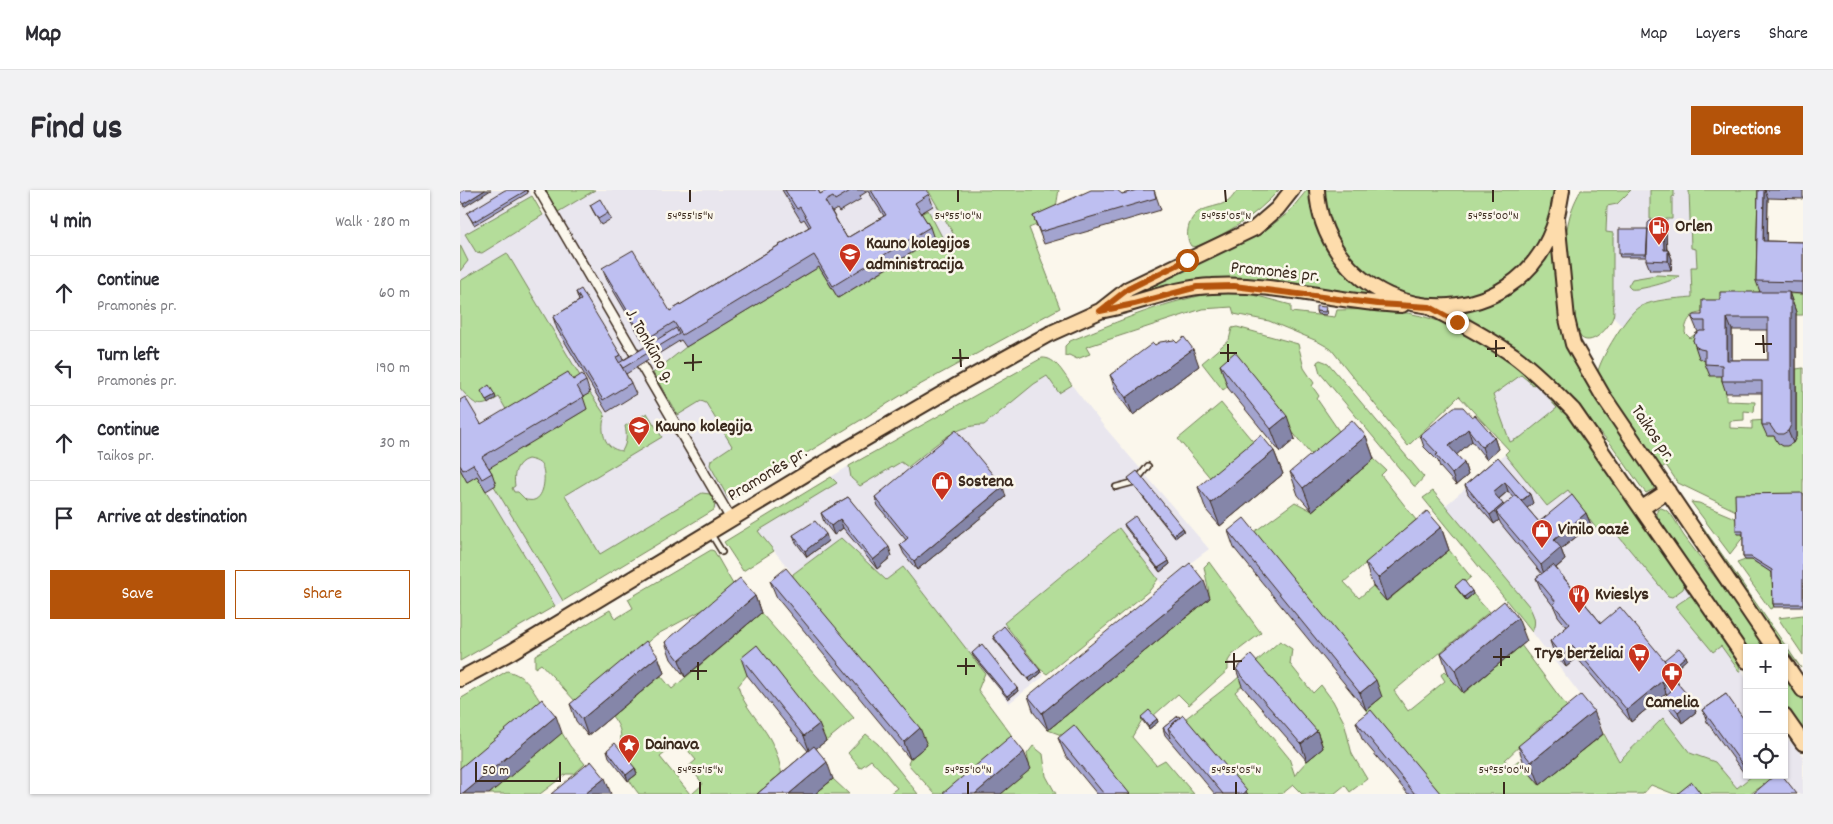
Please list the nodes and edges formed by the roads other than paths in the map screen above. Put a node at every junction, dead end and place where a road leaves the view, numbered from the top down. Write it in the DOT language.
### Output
graph roads {
  1 [pos="539,190"];
  2 [pos="1292,190"];
  3 [pos="1318,190"];
  4 [pos="1562,190"];
  5 [pos="1572,190"];
  6 [pos="1558,216"];
  7 [pos="1424,306"];
  8 [pos="1100,311"];
  9 [pos="1148,466"];
  10 [pos="1140,476"];
  11 [pos="1131,483"];
  12 [pos="1116,487"];
  13 [pos="1668,491"];
  14 [pos="1642,508"];
  15 [pos="731,519"];
  16 [pos="709,532"];
  17 [pos="722,552"];
  18 [pos="1771,644"];
  19 [pos="1743,656"];
  20 [pos="1788,668"];
  21 [pos="460,679"];
  22 [pos="1803,690"];
  23 [pos="1788,722"];
  24 [pos="1803,743"];
  1 -- 15 [label="street, J. Tonkūno g."];
  2 -- 8 [label="main road, Pramonės pr."];
  3 -- 7 [label="main road"];
  4 -- 6 [label="main road"];
  5 -- 6 [label="main road"];
  6 -- 7 [label="main road, Pramonės pr."];
  6 -- 13 [label="main road, Taikos pr."];
  7 -- 8 [label="main road, Pramonės pr."];
  7 -- 14 [label="main road"];
  8 -- 15 [label="main road, Pramonės pr."];
  9 -- 10 [label="lane"];
  11 -- 12 [label="lane"];
  13 -- 14 [label="main road"];
  13 -- 18 [label="main road, Taikos pr."];
  14 -- 19 [label="main road"];
  15 -- 16 [label="main road, Pramonės pr."];
  16 -- 17 [label="lane"];
  16 -- 21 [label="main road, Pramonės pr."];
  20 -- 22 [label="main road"];
  23 -- 24 [label="main road"];
}
